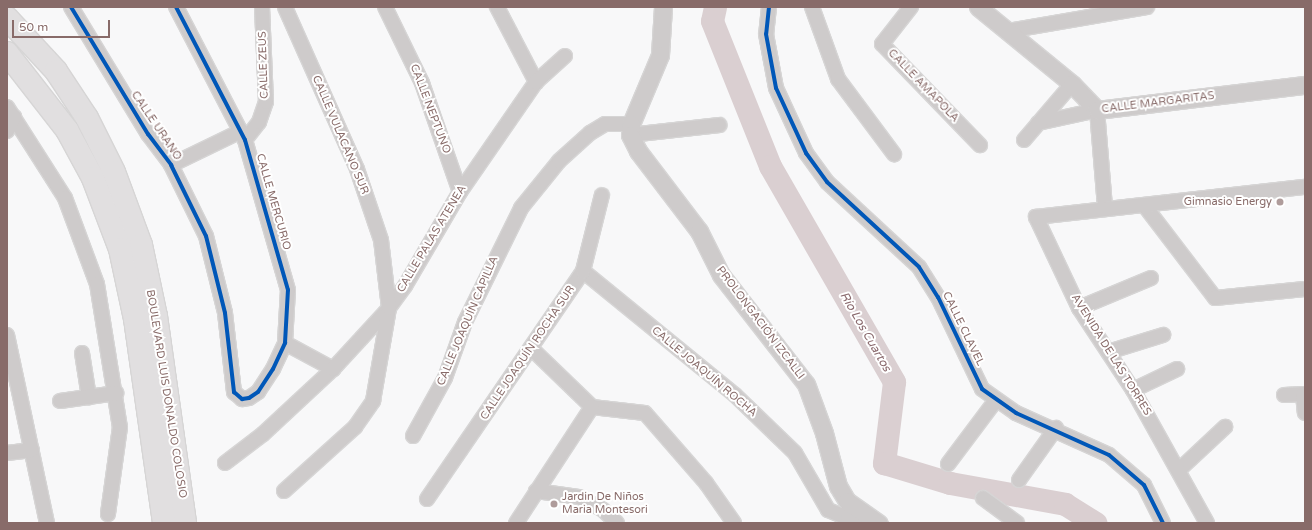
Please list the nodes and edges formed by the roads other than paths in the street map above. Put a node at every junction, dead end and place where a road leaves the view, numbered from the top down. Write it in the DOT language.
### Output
graph roads {
  1 [pos="71,7"];
  2 [pos="176,7"];
  3 [pos="262,7"];
  4 [pos="285,7"];
  5 [pos="385,7"];
  6 [pos="497,7"];
  7 [pos="663,7"];
  8 [pos="769,7"];
  9 [pos="812,7"];
  10 [pos="911,7"];
  11 [pos="978,7"];
  12 [pos="1147,7"];
  13 [pos="7,18"];
  14 [pos="1008,31"];
  15 [pos="7,53"];
  16 [pos="565,56"];
  17 [pos="536,82"];
  18 [pos="1072,84"];
  19 [pos="1305,85"];
  20 [pos="1097,110"];
  21 [pos="10,112"];
  22 [pos="1038,123"];
  23 [pos="719,125"];
  24 [pos="630,130"];
  25 [pos="7,132"];
  26 [pos="243,136"];
  27 [pos="1024,140"];
  28 [pos="980,145"];
  29 [pos="894,154"];
  30 [pos="171,165"];
  31 [pos="1305,187"];
  32 [pos="460,192"];
  33 [pos="602,195"];
  34 [pos="1144,205"];
  35 [pos="1105,208"];
  36 [pos="583,271"];
  37 [pos="1151,278"];
  38 [pos="1305,289"];
  39 [pos="389,308"];
  40 [pos="1079,308"];
  41 [pos="7,335"];
  42 [pos="1163,335"];
  43 [pos="285,343"];
  44 [pos="532,349"];
  45 [pos="1108,352"];
  46 [pos="82,353"];
  47 [pos="333,369"];
  48 [pos="1177,369"];
  49 [pos="1133,390"];
  50 [pos="116,393"];
  51 [pos="1304,394"];
  52 [pos="1284,395"];
  53 [pos="89,397"];
  54 [pos="242,399"];
  55 [pos="996,400"];
  56 [pos="60,401"];
  57 [pos="592,407"];
  58 [pos="1305,413"];
  59 [pos="1225,427"];
  60 [pos="1056,428"];
  61 [pos="413,436"];
  62 [pos="32,450"];
  63 [pos="7,453"];
  64 [pos="225,463"];
  65 [pos="948,464"];
  66 [pos="1180,469"];
  67 [pos="1019,480"];
  68 [pos="284,491"];
  69 [pos="536,491"];
  70 [pos="983,498"];
  71 [pos="427,499"];
  72 [pos="108,514"];
  73 [pos="874,520"];
  74 [pos="1011,522"];
  75 [pos="47,523"];
  76 [pos="164,523"];
  77 [pos="185,523"];
  78 [pos="516,523"];
  79 [pos="617,523"];
  80 [pos="734,523"];
  81 [pos="1163,523"];
  82 [pos="1207,523"];
  1 -- 30 [label="street, CALLE URANO"];
  2 -- 26 [label="street, CALLE MERCURIO"];
  3 -- 26 [label="street, CALLE ZEUS"];
  4 -- 39 [label="street, CALLE VULACANO SUR"];
  5 -- 32 [label="street, CALLE NEPTUNO"];
  6 -- 17 [label="street"];
  7 -- 24 [label="street"];
  8 -- 55 [label="street, CALLE CLAVEL"];
  9 -- 29 [label="street"];
  10 -- 28 [label="street, CALLE AMAPOLA"];
  11 -- 14 [label="street, CALLE MARGARITAS"];
  12 -- 14 [label="street"];
  13 -- 77 [label="highway, BOULEVARD LUIS DONALDO COLOSIO"];
  14 -- 18 [label="street, CALLE MARGARITAS"];
  15 -- 76 [label="highway, BOULEVARD LUIS DONALDO COLOSIO"];
  16 -- 17 [label="street, CALLE PALAS ATENEA"];
  17 -- 32 [label="street, CALLE PALAS ATENEA"];
  18 -- 20 [label="street, CALLE MARGARITAS"];
  18 -- 22 [label="street"];
  19 -- 20 [label="street, CALLE MARGARITAS"];
  20 -- 22 [label="street"];
  20 -- 35 [label="street"];
  21 -- 25 [label="street"];
  21 -- 50 [label="street"];
  22 -- 27 [label="street"];
  23 -- 24 [label="street, CALLE JOAQUÍN CAPILLA"];
  24 -- 61 [label="street, CALLE JOAQUÍN CAPILLA"];
  24 -- 73 [label="street, PROLONGACIÓN IZCALLI"];
  26 -- 30 [label="street"];
  26 -- 43 [label="street, CALLE MERCURIO"];
  30 -- 54 [label="street, CALLE URANO"];
  31 -- 34 [label="street, AVENIDA DE LAS TORRES"];
  32 -- 39 [label="street, CALLE PALAS ATENEA"];
  33 -- 36 [label="street, CALLE JOAQUÍN ROCHA SUR"];
  34 -- 35 [label="street, AVENIDA DE LAS TORRES"];
  34 -- 38 [label="street"];
  35 -- 40 [label="street, AVENIDA DE LAS TORRES"];
  36 -- 44 [label="street, CALLE JOAQUÍN ROCHA SUR"];
  36 -- 73 [label="street, CALLE JOAQUÍN ROCHA"];
  37 -- 40 [label="street"];
  39 -- 47 [label="street, CALLE PALAS ATENEA"];
  39 -- 68 [label="street, CALLE VULACANO SUR"];
  40 -- 45 [label="street, AVENIDA DE LAS TORRES"];
  41 -- 62 [label="street"];
  42 -- 45 [label="street"];
  43 -- 47 [label="street"];
  43 -- 54 [label="street, CALLE MERCURIO"];
  44 -- 57 [label="street"];
  44 -- 71 [label="street, CALLE JOAQUÍN ROCHA SUR"];
  45 -- 49 [label="street, AVENIDA DE LAS TORRES"];
  46 -- 53 [label="street"];
  47 -- 64 [label="street, CALLE PALAS ATENEA"];
  48 -- 49 [label="street"];
  49 -- 66 [label="street, AVENIDA DE LAS TORRES"];
  50 -- 53 [label="street"];
  50 -- 72 [label="street"];
  51 -- 52 [label="street"];
  51 -- 58 [label="street"];
  53 -- 56 [label="street"];
  55 -- 60 [label="street, CALLE CLAVEL"];
  55 -- 65 [label="street"];
  57 -- 69 [label="street"];
  57 -- 80 [label="street"];
  59 -- 66 [label="street"];
  60 -- 67 [label="street"];
  60 -- 81 [label="street, CALLE CLAVEL"];
  62 -- 63 [label="street"];
  62 -- 75 [label="street"];
  66 -- 82 [label="street, AVENIDA DE LAS TORRES"];
  69 -- 78 [label="street"];
  69 -- 79 [label="street"];
  70 -- 74 [label="street"];
}
